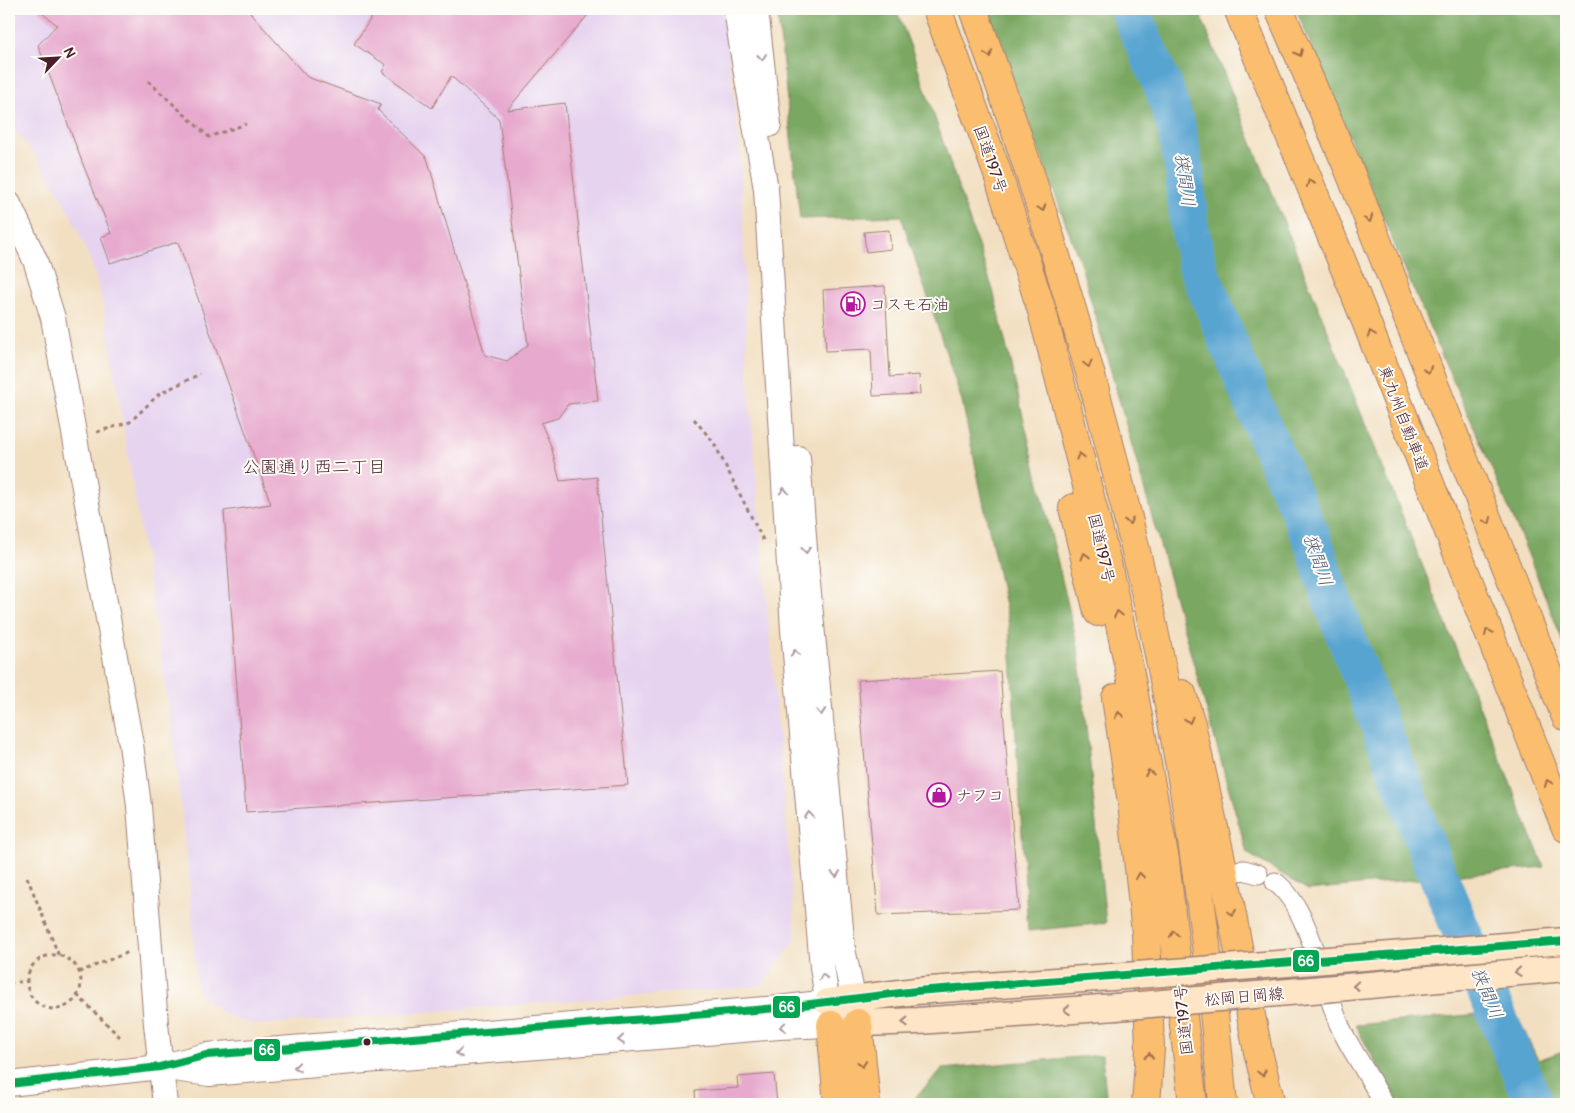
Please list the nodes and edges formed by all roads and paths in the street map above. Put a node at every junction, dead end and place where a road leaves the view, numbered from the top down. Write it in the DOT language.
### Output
graph roads {
  1 [pos="736,9"];
  2 [pos="756,9"];
  3 [pos="937,9"];
  4 [pos="972,9"];
  5 [pos="1238,9"];
  6 [pos="1279,9"];
  7 [pos="148,81"];
  8 [pos="246,124"];
  9 [pos="766,189"];
  10 [pos="9,204"];
  11 [pos="1033,282"];
  12 [pos="200,374"];
  13 [pos="694,419"];
  14 [pos="96,432"];
  15 [pos="765,544"];
  16 [pos="1142,574"];
  17 [pos="1566,717"];
  18 [pos="1566,828"];
  19 [pos="1224,873"];
  20 [pos="27,877"];
  21 [pos="1566,940"];
  22 [pos="134,950"];
  23 [pos="59,956"];
  24 [pos="1566,968"];
  25 [pos="79,972"];
  26 [pos="27,981"];
  27 [pos="9,983"];
  28 [pos="77,995"];
  29 [pos="843,1012"];
  30 [pos="122,1039"];
  31 [pos="160,1067"];
  32 [pos="9,1084"];
  33 [pos="165,1104"];
  34 [pos="838,1104"];
  35 [pos="866,1104"];
  36 [pos="1146,1104"];
  37 [pos="1193,1104"];
  38 [pos="1223,1104"];
  39 [pos="1271,1104"];
  40 [pos="1384,1104"];
  1 -- 9 [label="street"];
  2 -- 9 [label="street, one-way"];
  3 -- 11 [label="highway, 国道197号"];
  4 -- 16 [label="highway, 国道197号, one-way"];
  18 -- 5 [label="highway, 東九州自動車道, one-way"];
  6 -- 17 [label="highway, one-way"];
  7 -- 8 [label="path"];
  9 -- 29 [label="street"];
  10 -- 31 [label="street"];
  36 -- 11 [label="highway, one-way"];
  37 -- 11 [label="highway, 国道197号, one-way"];
  12 -- 14 [label="path"];
  13 -- 15 [label="path"];
  16 -- 19 [label="highway, one-way"];
  16 -- 38 [label="highway, 国道197号"];
  19 -- 39 [label="highway, one-way"];
  19 -- 40 [label="street"];
  20 -- 23 [label="path"];
  21 -- 29 [label="main road, 松岡日岡線, bridge"];
  22 -- 25 [label="path"];
  23 -- 25 [label="path"];
  23 -- 26 [label="path"];
  24 -- 29 [label="main road, 松岡日岡線, one-way, bridge"];
  25 -- 28 [label="path"];
  26 -- 27 [label="path"];
  26 -- 28 [label="path"];
  28 -- 30 [label="path"];
  29 -- 31 [label="street"];
  29 -- 34 [label="highway"];
  29 -- 35 [label="highway, one-way"];
  31 -- 32 [label="street"];
  31 -- 33 [label="street"];
}
